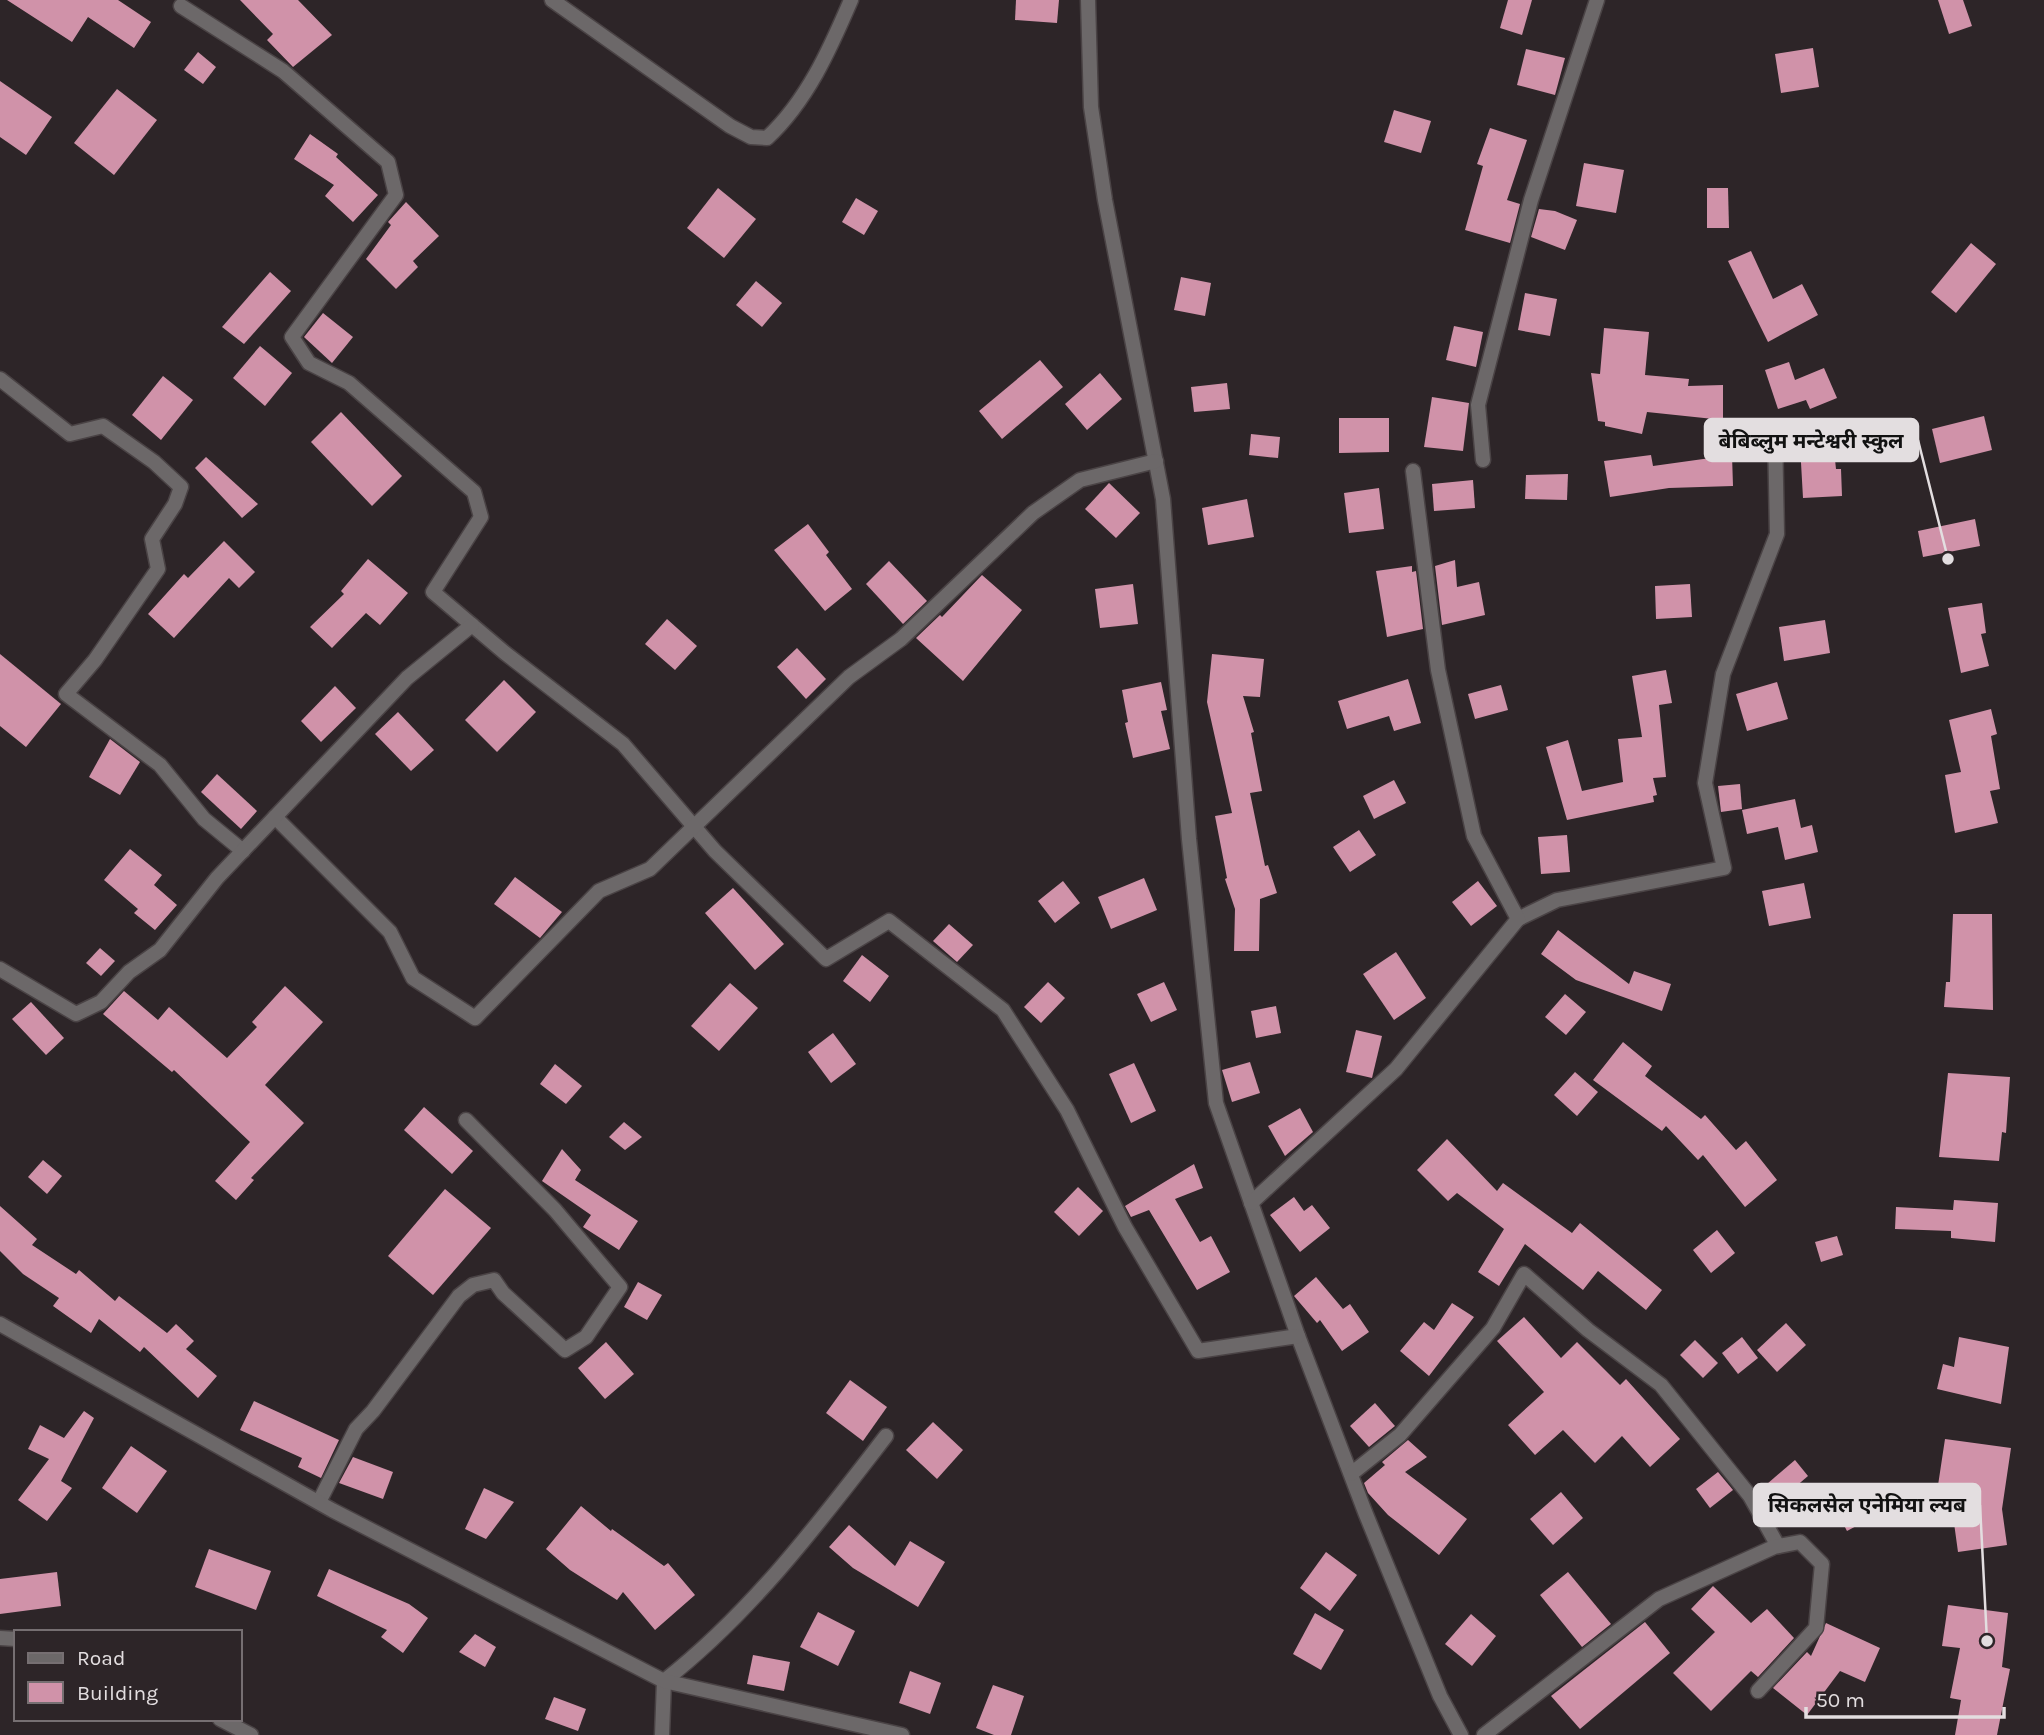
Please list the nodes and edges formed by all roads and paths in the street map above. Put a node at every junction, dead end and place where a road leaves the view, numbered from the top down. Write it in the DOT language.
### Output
graph roads {
  1 [pos="552,0"];
  2 [pos="851,0"];
  3 [pos="1088,0"];
  4 [pos="1597,0"];
  5 [pos="178,2"];
  6 [pos="0,379"];
  7 [pos="1775,432"];
  8 [pos="1483,460"];
  9 [pos="1156,461"];
  10 [pos="1413,471"];
  11 [pos="472,625"];
  12 [pos="275,817"];
  13 [pos="695,828"];
  14 [pos="243,851"];
  15 [pos="1518,919"];
  16 [pos="0,969"];
  17 [pos="466,1120"];
  18 [pos="1251,1203"];
  19 [pos="0,1324"];
  20 [pos="1298,1336"];
  21 [pos="886,1436"];
  22 [pos="1351,1474"];
  23 [pos="319,1502"];
  24 [pos="1778,1546"];
  25 [pos="664,1681"];
  26 [pos="1758,1691"];
  27 [pos="224,1721"];
  28 [pos="251,1735"];
  29 [pos="662,1735"];
  30 [pos="902,1735"];
  31 [pos="1461,1735"];
  32 [pos="1485,1735"];
  1 -- 2 [label="street"];
  3 -- 9 [label="street"];
  4 -- 8 [label="street"];
  5 -- 11 [label="street"];
  6 -- 14 [label="street"];
  7 -- 15 [label="street"];
  9 -- 13 [label="street"];
  9 -- 18 [label="street"];
  10 -- 15 [label="street"];
  11 -- 12 [label="street"];
  11 -- 13 [label="street"];
  12 -- 13 [label="street"];
  12 -- 14 [label="street"];
  13 -- 20 [label="street"];
  14 -- 16 [label="street"];
  15 -- 18 [label="street"];
  17 -- 23 [label="street"];
  18 -- 20 [label="street"];
  19 -- 23 [label="street"];
  20 -- 22 [label="street"];
  21 -- 25 [label="street"];
  22 -- 24 [label="street"];
  22 -- 31 [label="street"];
  23 -- 25 [label="street"];
  24 -- 26 [label="street"];
  24 -- 32 [label="street"];
  25 -- 29 [label="street"];
  25 -- 30 [label="street"];
  27 -- 28 [label="street"];
}
